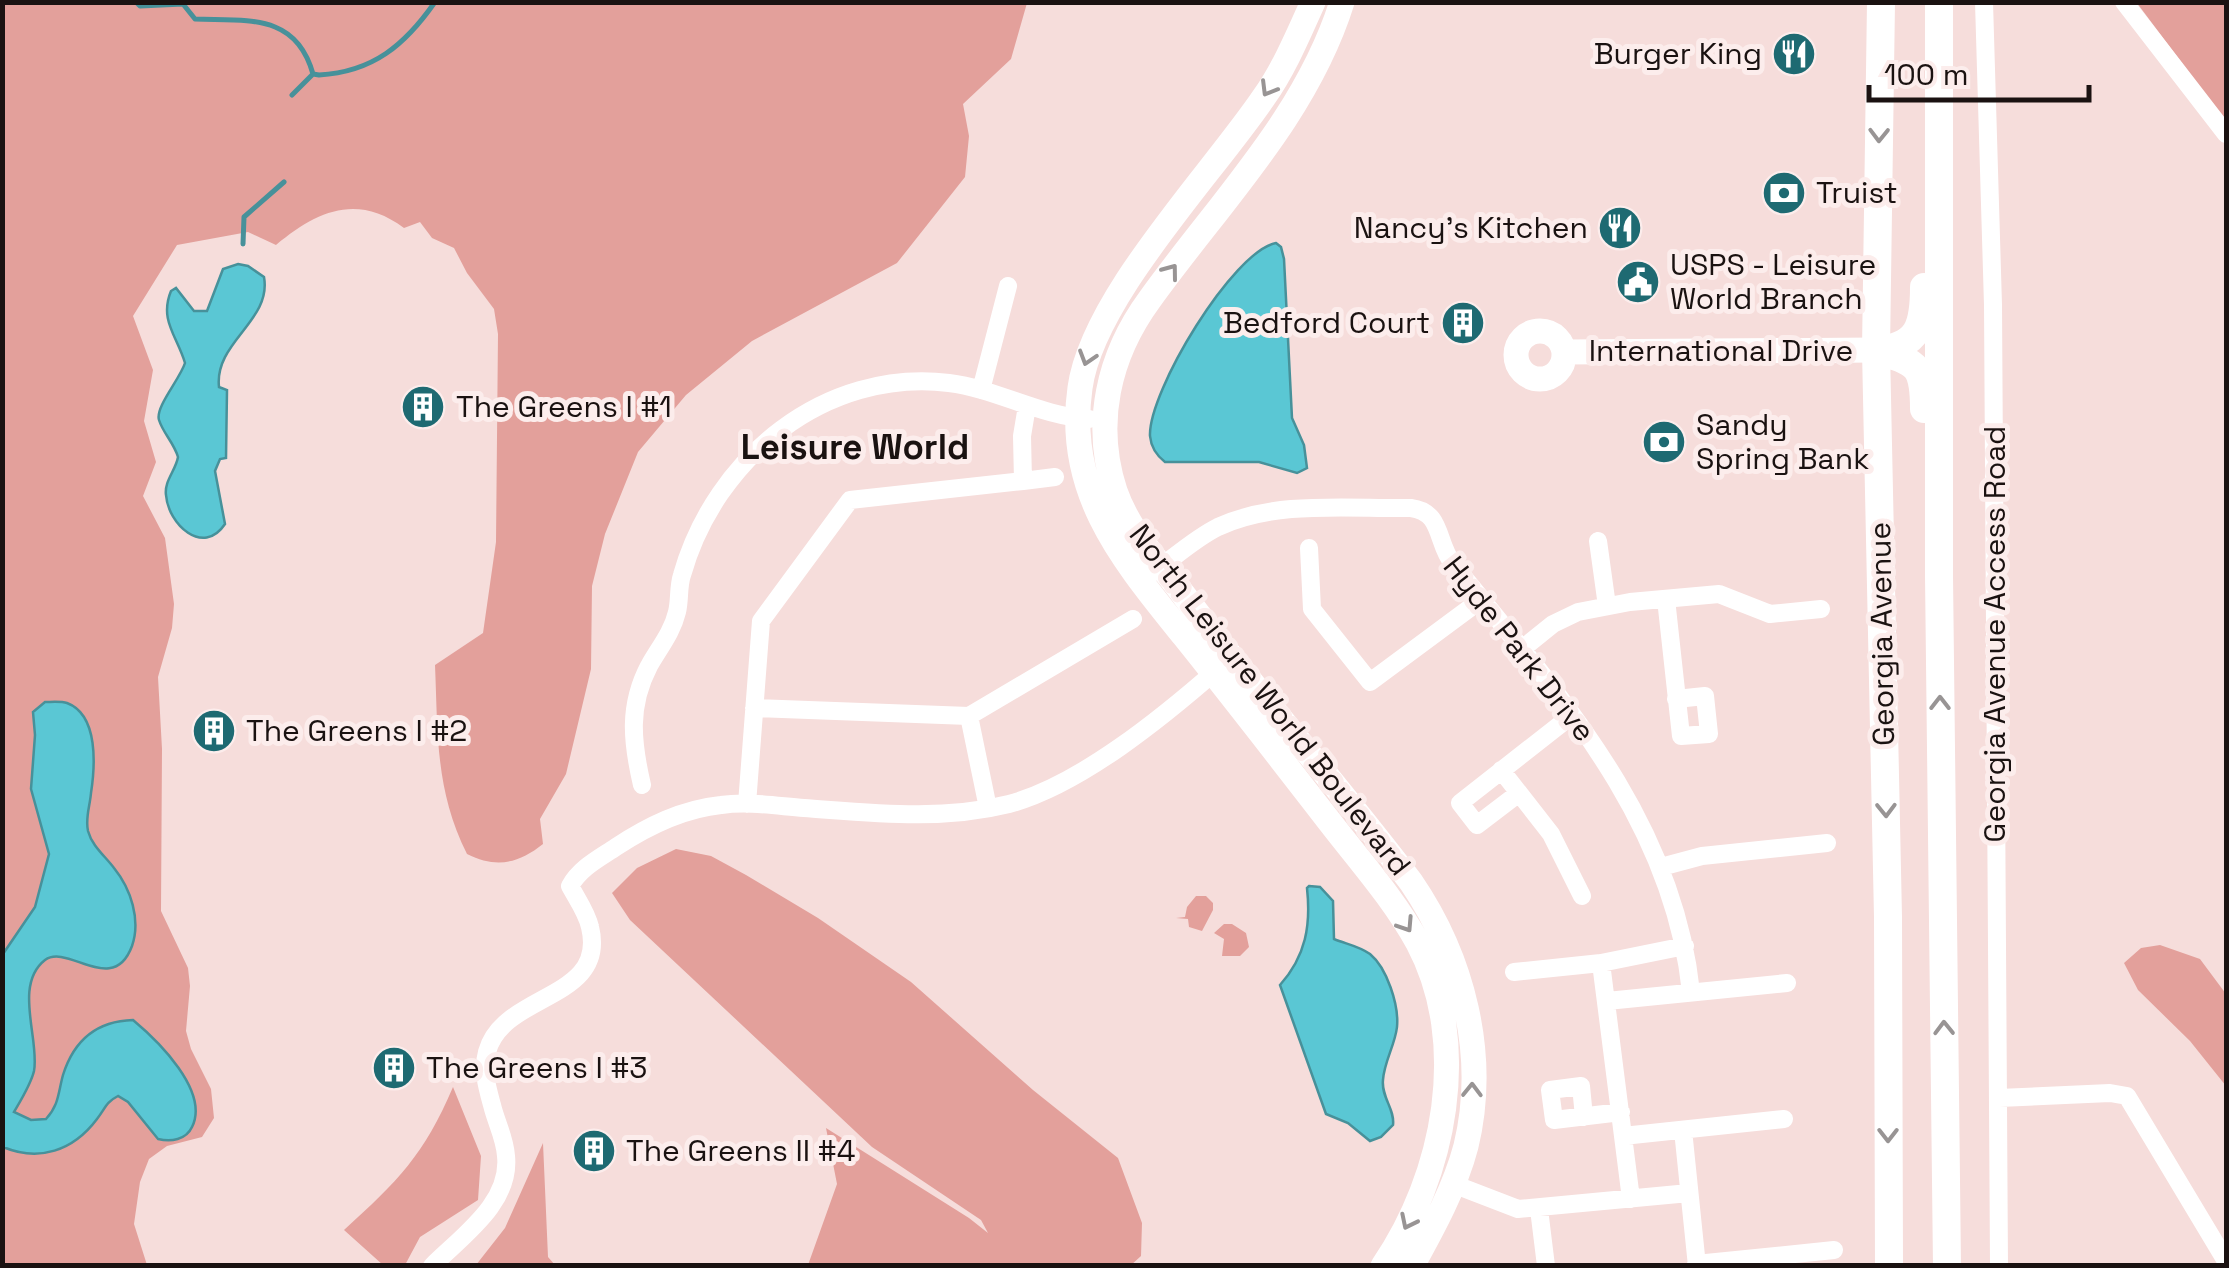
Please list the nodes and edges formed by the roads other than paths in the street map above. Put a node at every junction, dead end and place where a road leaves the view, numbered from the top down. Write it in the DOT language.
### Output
graph roads {
  1 [pos="1312,2"];
  2 [pos="1342,2"];
  3 [pos="1881,2"];
  4 [pos="1984,2"];
  5 [pos="2124,2"];
  6 [pos="1939,7"];
  7 [pos="2226,134"];
  8 [pos="1008,286"];
  9 [pos="1876,350"];
  10 [pos="1564,352"];
  11 [pos="981,390"];
  12 [pos="1027,406"];
  13 [pos="1077,418"];
  14 [pos="1104,421"];
  15 [pos="1055,477"];
  16 [pos="1023,481"];
  17 [pos="1598,542"];
  18 [pos="1309,548"];
  19 [pos="1162,566"];
  20 [pos="1940,576"];
  21 [pos="1140,582"];
  22 [pos="1482,599"];
  23 [pos="1666,599"];
  24 [pos="1606,606"];
  25 [pos="1821,609"];
  26 [pos="1133,619"];
  27 [pos="1522,648"];
  28 [pos="1222,666"];
  29 [pos="1676,699"];
  30 [pos="754,708"];
  31 [pos="969,716"];
  32 [pos="1572,716"];
  33 [pos="1501,770"];
  34 [pos="642,784"];
  35 [pos="1519,793"];
  36 [pos="747,804"];
  37 [pos="988,808"];
  38 [pos="1827,843"];
  39 [pos="1661,867"];
  40 [pos="1582,896"];
  41 [pos="1685,946"];
  42 [pos="1602,963"];
  43 [pos="1514,972"];
  44 [pos="1786,983"];
  45 [pos="1691,992"];
  46 [pos="1607,1001"];
  47 [pos="1999,1098"];
  48 [pos="1621,1112"];
  49 [pos="1584,1116"];
  50 [pos="1784,1119"];
  51 [pos="1683,1130"];
  52 [pos="1624,1136"];
  53 [pos="1453,1184"];
  54 [pos="1689,1193"];
  55 [pos="1630,1198"];
  56 [pos="1539,1209"];
  57 [pos="1834,1250"];
  58 [pos="2226,1261"];
  59 [pos="1738,1263"];
  60 [pos="1696,1265"];
  61 [pos="432,1266"];
  62 [pos="1383,1266"];
  63 [pos="1412,1266"];
  64 [pos="1546,1266"];
  65 [pos="1889,1266"];
  66 [pos="1947,1266"];
  67 [pos="2000,1266"];
  1 -- 13 [label="street, North Leisure World Boulevard, one-way"];
  14 -- 2 [label="street, North Leisure World Boulevard, one-way"];
  3 -- 9 [label="main road, Georgia Avenue, one-way"];
  4 -- 47 [label="street, Georgia Avenue Access Road"];
  5 -- 7 [label="street"];
  6 -- 9 [label="main road"];
  6 -- 20 [label="main road, Georgia Avenue"];
  8 -- 11 [label="street"];
  9 -- 10 [label="street, International Drive"];
  9 -- 20 [label="main road"];
  9 -- 65 [label="main road, Georgia Avenue, one-way"];
  11 -- 12 [label="street"];
  11 -- 34 [label="street"];
  12 -- 13 [label="street"];
  12 -- 16 [label="street"];
  13 -- 14 [label="street"];
  13 -- 21 [label="street, North Leisure World Boulevard"];
  14 -- 19 [label="street, North Leisure World Boulevard"];
  15 -- 16 [label="street"];
  16 -- 30 [label="street"];
  17 -- 24 [label="street"];
  18 -- 22 [label="street"];
  19 -- 21 [label="street, Hyde Park Drive"];
  19 -- 22 [label="street, Hyde Park Drive"];
  19 -- 28 [label="street, North Leisure World Boulevard"];
  66 -- 20 [label="main road, Georgia Avenue, one-way"];
  21 -- 28 [label="street, North Leisure World Boulevard"];
  22 -- 27 [label="street, Hyde Park Drive"];
  23 -- 24 [label="street"];
  23 -- 25 [label="street"];
  23 -- 29 [label="street"];
  24 -- 27 [label="street"];
  26 -- 31 [label="street"];
  27 -- 32 [label="street, Hyde Park Drive"];
  28 -- 37 [label="street"];
  53 -- 28 [label="street, North Leisure World Boulevard, one-way"];
  28 -- 62 [label="street, North Leisure World Boulevard, one-way"];
  30 -- 31 [label="street"];
  30 -- 36 [label="street"];
  31 -- 37 [label="street"];
  32 -- 33 [label="street"];
  32 -- 39 [label="street, Hyde Park Drive"];
  33 -- 35 [label="street"];
  33 -- 35 [label="street"];
  35 -- 40 [label="street"];
  36 -- 37 [label="street"];
  36 -- 61 [label="street"];
  38 -- 39 [label="street"];
  39 -- 41 [label="street, Hyde Park Drive"];
  41 -- 42 [label="street"];
  41 -- 45 [label="street, Hyde Park Drive"];
  42 -- 43 [label="street"];
  42 -- 46 [label="street"];
  44 -- 45 [label="street"];
  45 -- 46 [label="street"];
  46 -- 48 [label="street"];
  47 -- 58 [label="street"];
  47 -- 67 [label="street, Georgia Avenue Access Road"];
  48 -- 49 [label="street"];
  48 -- 52 [label="street"];
  50 -- 51 [label="street"];
  51 -- 52 [label="street"];
  51 -- 54 [label="street"];
  52 -- 55 [label="street"];
  53 -- 56 [label="street"];
  53 -- 63 [label="street, North Leisure World Boulevard"];
  54 -- 55 [label="street"];
  54 -- 60 [label="street"];
  55 -- 56 [label="street"];
  56 -- 64 [label="street"];
  57 -- 59 [label="street"];
  59 -- 60 [label="street"];
}
